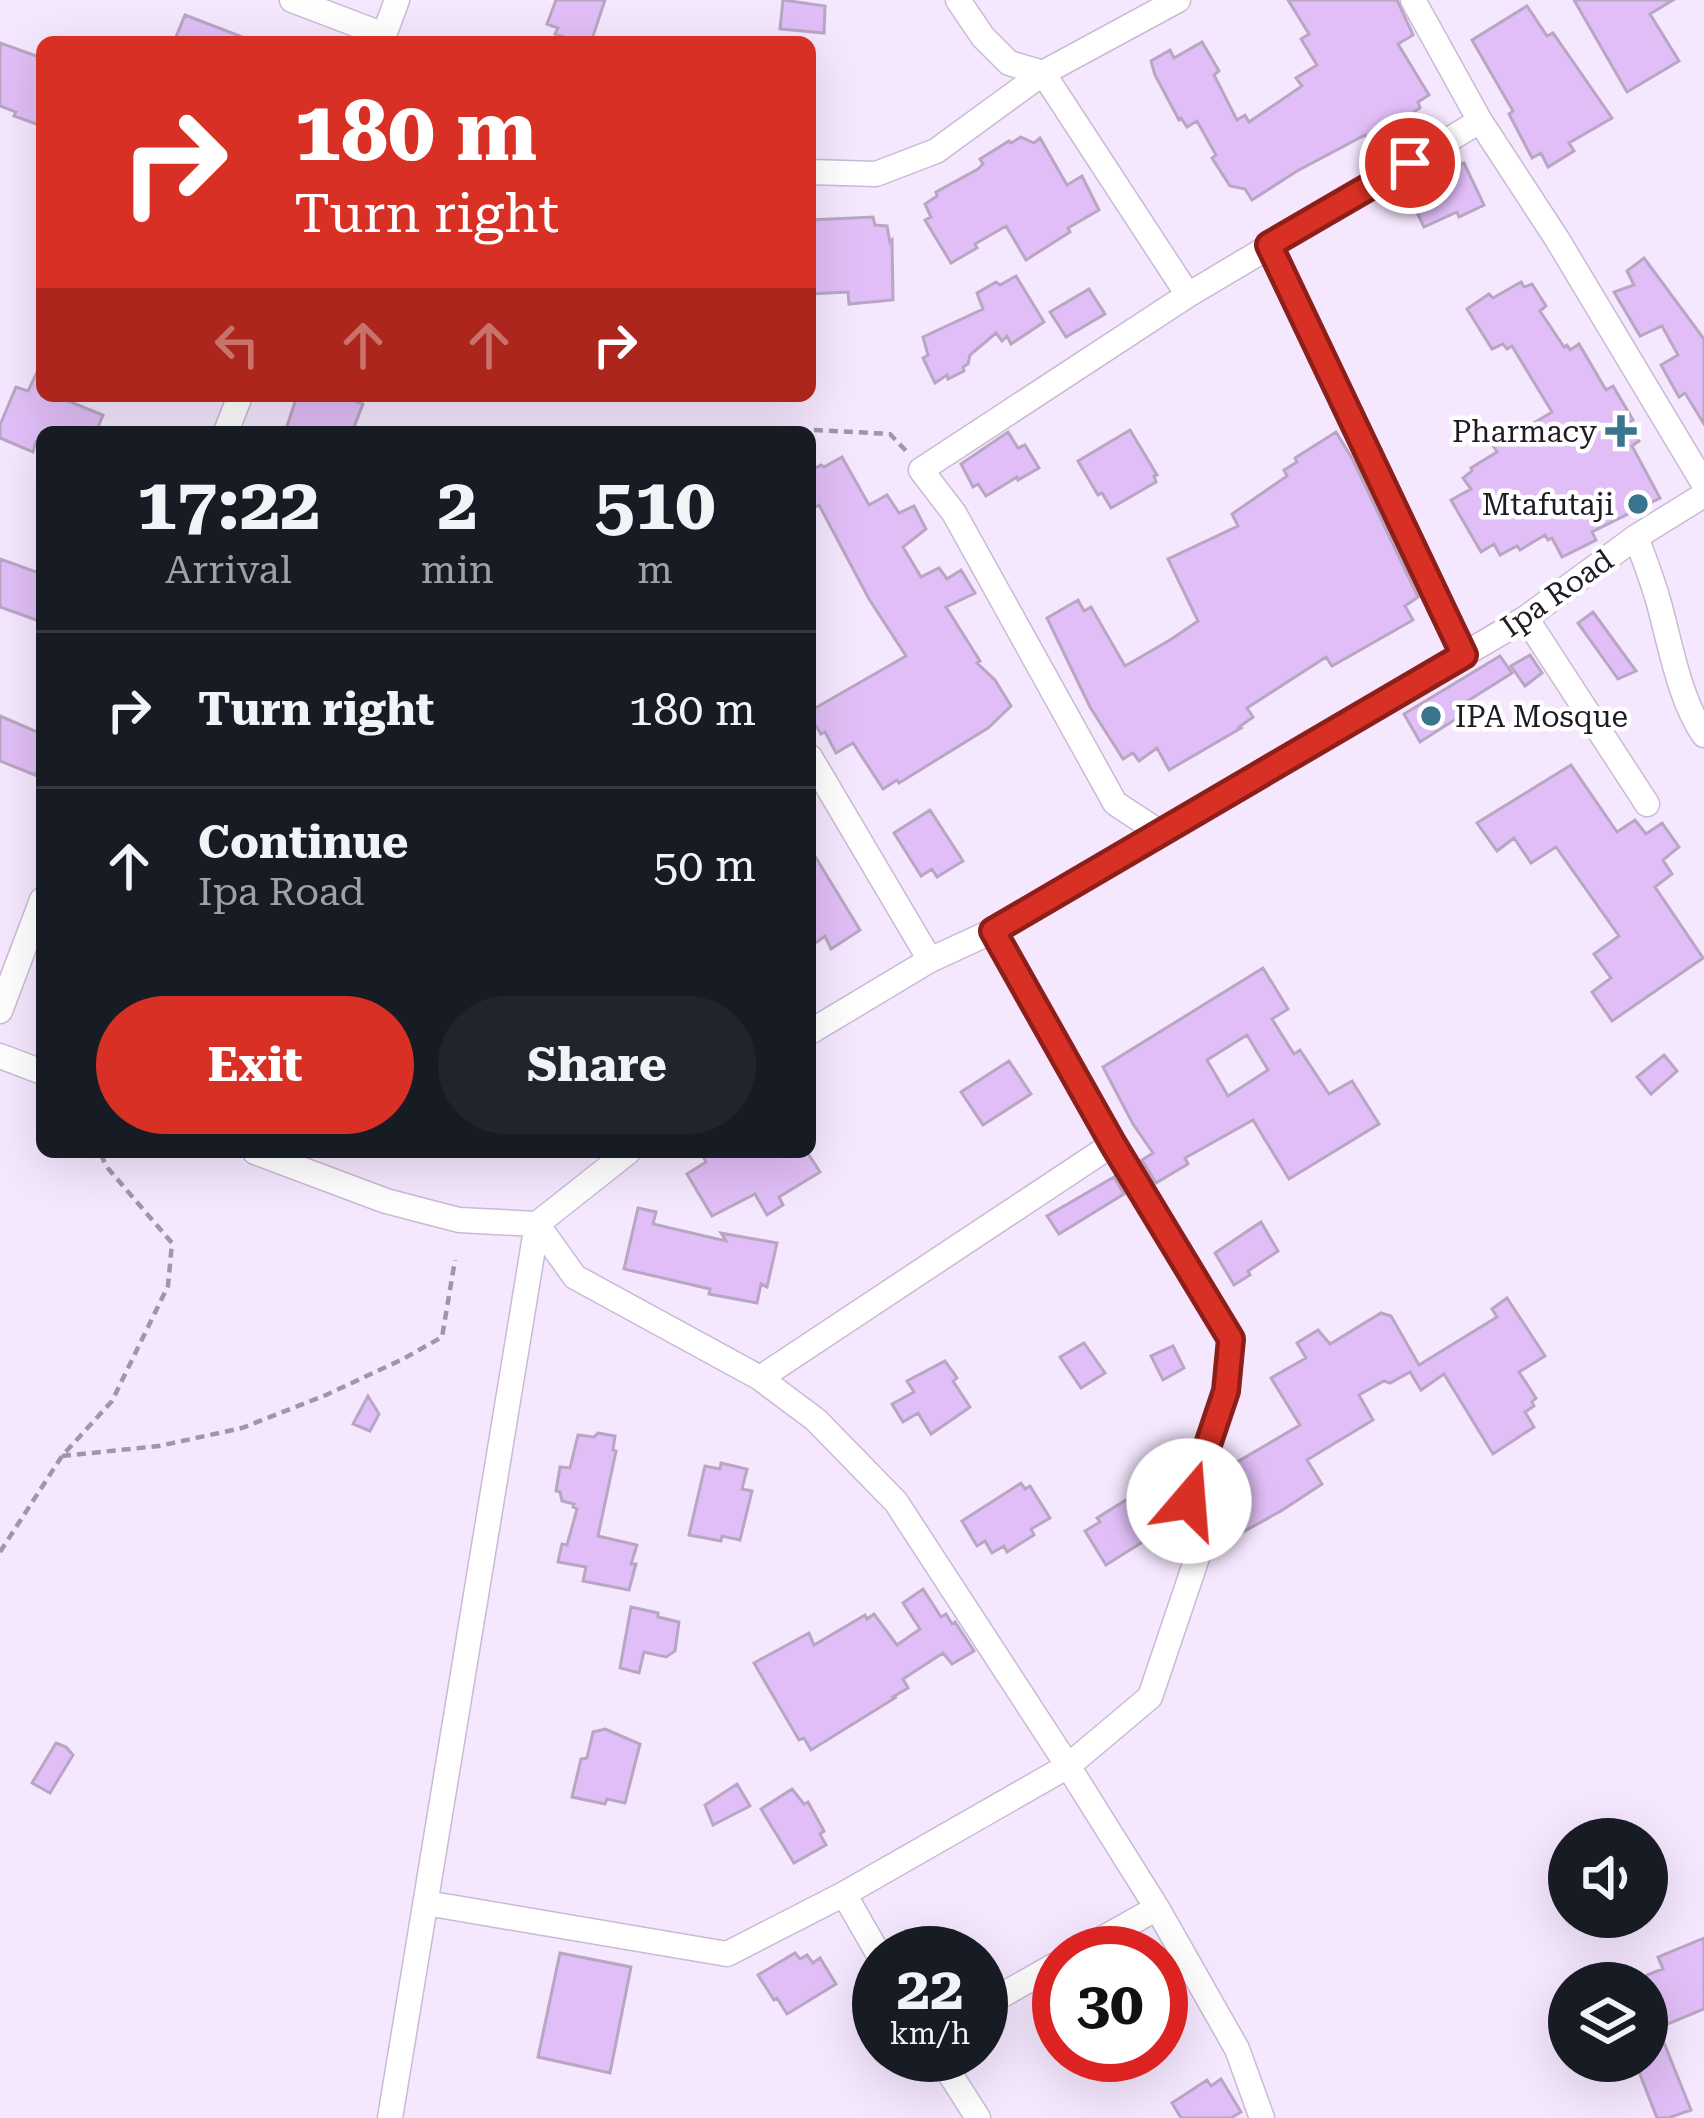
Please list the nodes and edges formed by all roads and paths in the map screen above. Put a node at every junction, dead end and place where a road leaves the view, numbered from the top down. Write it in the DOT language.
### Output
graph roads {
  1 [pos="292,0"];
  2 [pos="397,0"];
  3 [pos="958,0"];
  4 [pos="1178,0"];
  5 [pos="1413,0"];
  6 [pos="380,36"];
  7 [pos="391,36"];
  8 [pos="1043,73"];
  9 [pos="1480,121"];
  10 [pos="816,172"];
  11 [pos="1269,245"];
  12 [pos="1188,296"];
  13 [pos="816,430"];
  14 [pos="922,468"];
  15 [pos="1704,484"];
  16 [pos="1704,495"];
  17 [pos="1636,537"];
  18 [pos="1526,618"];
  19 [pos="1464,655"];
  20 [pos="1704,735"];
  21 [pos="816,767"];
  22 [pos="1647,803"];
  23 [pos="1159,832"];
  24 [pos="36,916"];
  25 [pos="993,931"];
  26 [pos="930,960"];
  27 [pos="0,1010"];
  28 [pos="816,1028"];
  29 [pos="0,1056"];
  30 [pos="36,1070"];
  31 [pos="1113,1144"];
  32 [pos="103,1158"];
  33 [pos="271,1158"];
  34 [pos="620,1158"];
  35 [pos="537,1224"];
  36 [pos="455,1260"];
  37 [pos="760,1378"];
  38 [pos="62,1456"];
  39 [pos="0,1552"];
  40 [pos="1068,1766"];
  41 [pos="844,1894"];
  42 [pos="426,1904"];
  43 [pos="1157,1908"];
  44 [pos="862,1926"];
  45 [pos="1125,1926"];
  46 [pos="955,2082"];
  47 [pos="390,2118"];
  48 [pos="978,2118"];
  49 [pos="1262,2118"];
  1 -- 6 [label="street"];
  2 -- 7 [label="street"];
  3 -- 8 [label="street"];
  4 -- 8 [label="street"];
  5 -- 9 [label="street"];
  8 -- 10 [label="street"];
  8 -- 12 [label="street"];
  9 -- 11 [label="street"];
  9 -- 15 [label="street"];
  11 -- 12 [label="street"];
  11 -- 19 [label="street"];
  12 -- 14 [label="street"];
  13 -- 14 [label="path"];
  14 -- 23 [label="street"];
  16 -- 17 [label="street, Ipa Road"];
  17 -- 18 [label="street, Ipa Road"];
  17 -- 20 [label="street"];
  18 -- 19 [label="street, Ipa Road"];
  18 -- 22 [label="street"];
  19 -- 23 [label="street, Ipa Road"];
  21 -- 26 [label="street"];
  23 -- 25 [label="street, Ipa Road"];
  24 -- 27 [label="street"];
  25 -- 26 [label="street, Ipa Road"];
  25 -- 31 [label="street"];
  26 -- 28 [label="street, Ipa Road"];
  29 -- 30 [label="street"];
  31 -- 37 [label="street"];
  31 -- 40 [label="street"];
  32 -- 38 [label="path"];
  33 -- 35 [label="street"];
  34 -- 35 [label="street"];
  35 -- 37 [label="street"];
  35 -- 42 [label="street"];
  36 -- 38 [label="path"];
  37 -- 40 [label="street"];
  38 -- 39 [label="path"];
  40 -- 41 [label="street"];
  40 -- 43 [label="street"];
  41 -- 42 [label="street"];
  41 -- 44 [label="street"];
  42 -- 47 [label="street"];
  43 -- 45 [label="street"];
  43 -- 49 [label="street"];
  46 -- 48 [label="street"];
}
